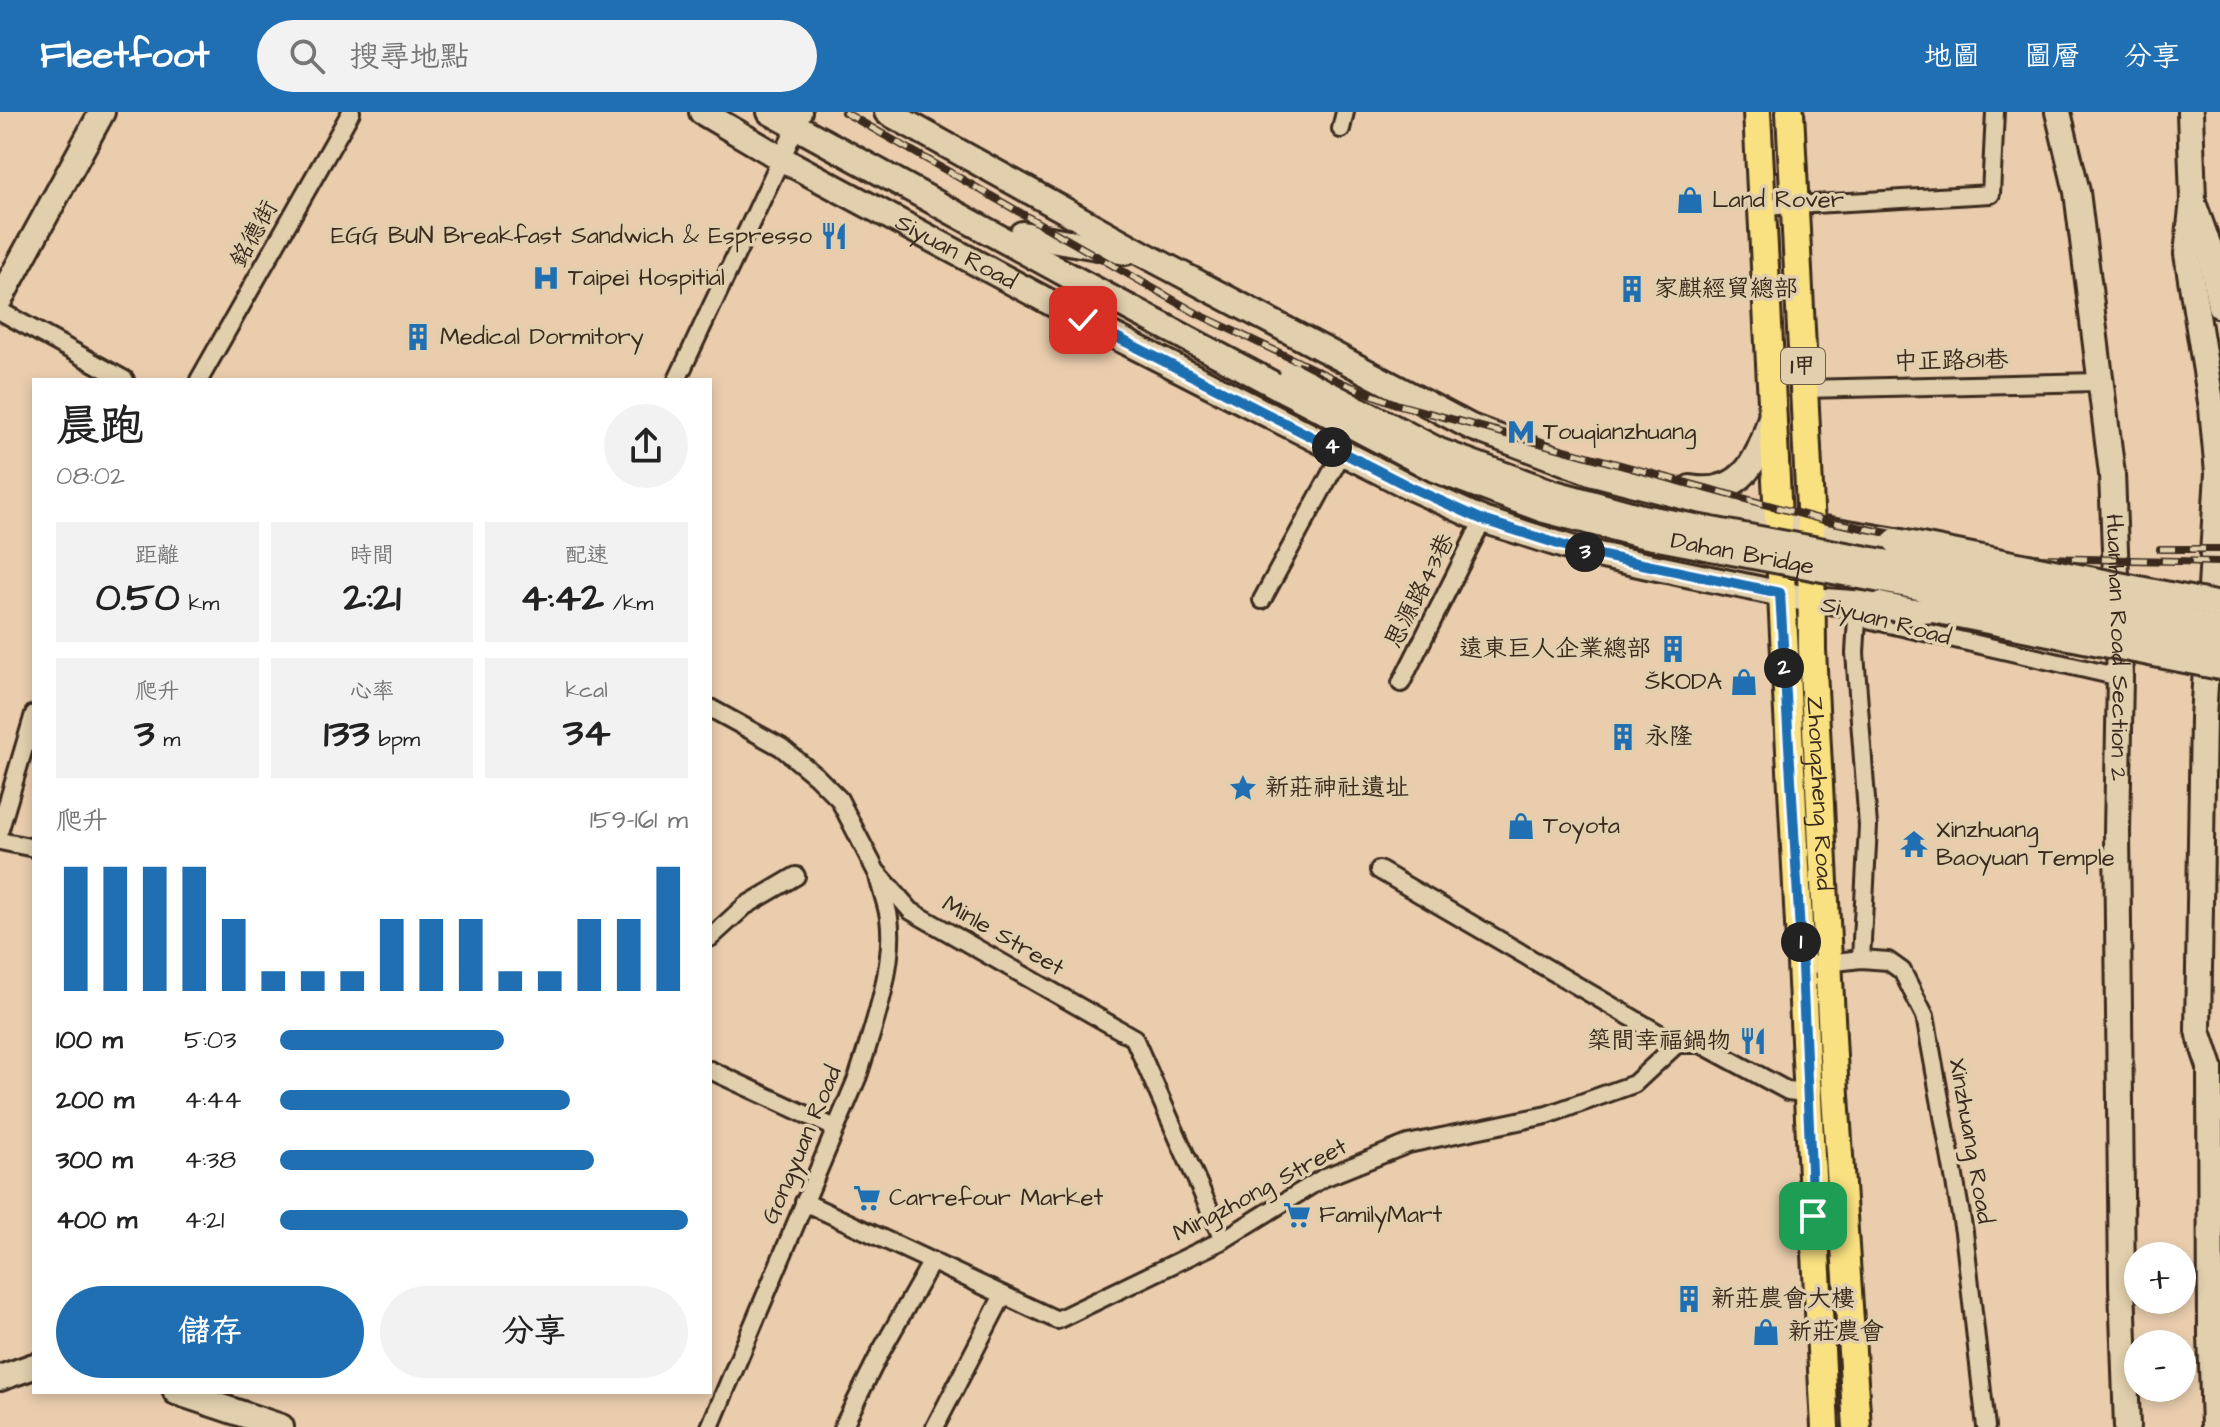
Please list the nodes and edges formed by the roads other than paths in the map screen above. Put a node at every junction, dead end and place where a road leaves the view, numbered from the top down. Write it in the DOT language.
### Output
graph roads {
  1 [pos="102,112"];
  2 [pos="351,112"];
  3 [pos="702,112"];
  4 [pos="770,112"];
  5 [pos="887,112"];
  6 [pos="1345,112"];
  7 [pos="1757,112"];
  8 [pos="1790,112"];
  9 [pos="1995,112"];
  10 [pos="2058,112"];
  11 [pos="2190,112"];
  12 [pos="800,117"];
  13 [pos="1341,129"];
  14 [pos="782,159"];
  15 [pos="2193,200"];
  16 [pos="1795,204"];
  17 [pos="1762,207"];
  18 [pos="1022,234"];
  19 [pos="1145,255"];
  20 [pos="1075,279"];
  21 [pos="0,299"];
  22 [pos="2220,306"];
  23 [pos="0,311"];
  24 [pos="121,378"];
  25 [pos="200,378"];
  26 [pos="678,378"];
  27 [pos="1201,380"];
  28 [pos="2099,382"];
  29 [pos="1289,383"];
  30 [pos="1804,389"];
  31 [pos="1773,410"];
  32 [pos="1342,453"];
  33 [pos="1565,461"];
  34 [pos="1593,473"];
  35 [pos="1658,490"];
  36 [pos="1483,520"];
  37 [pos="1777,521"];
  38 [pos="1811,527"];
  39 [pos="1580,551"];
  40 [pos="1648,566"];
  41 [pos="2116,575"];
  42 [pos="1780,593"];
  43 [pos="1262,600"];
  44 [pos="1811,600"];
  45 [pos="2220,605"];
  46 [pos="1857,618"];
  47 [pos="2220,629"];
  48 [pos="2220,649"];
  49 [pos="2220,667"];
  50 [pos="2120,677"];
  51 [pos="1401,683"];
  52 [pos="712,709"];
  53 [pos="32,721"];
  54 [pos="0,829"];
  55 [pos="0,841"];
  56 [pos="32,848"];
  57 [pos="1379,870"];
  58 [pos="876,871"];
  59 [pos="796,876"];
  60 [pos="712,936"];
  61 [pos="1861,959"];
  62 [pos="1815,964"];
  63 [pos="2220,1037"];
  64 [pos="1677,1044"];
  65 [pos="2210,1067"];
  66 [pos="712,1071"];
  67 [pos="1808,1094"];
  68 [pos="1835,1095"];
  69 [pos="835,1128"];
  70 [pos="804,1202"];
  71 [pos="1223,1240"];
  72 [pos="932,1261"];
  73 [pos="1003,1295"];
  74 [pos="32,1367"];
  75 [pos="0,1378"];
  76 [pos="182,1394"];
  77 [pos="281,1427"];
  78 [pos="710,1427"];
  79 [pos="843,1427"];
  80 [pos="935,1427"];
  81 [pos="1825,1427"];
  82 [pos="1857,1427"];
  83 [pos="1986,1427"];
  84 [pos="2127,1427"];
  85 [pos="2214,1427"];
  1 -- 21 [label="main road"];
  2 -- 25 [label="street, 銘德街"];
  3 -- 14 [label="main road, Siyuan Road"];
  4 -- 12 [label="main road, Siyuan Road"];
  5 -- 19 [label="main road"];
  6 -- 13 [label="street"];
  7 -- 17 [label="main road, Zhongzheng Road / 1甲"];
  8 -- 16 [label="main road, Zhongzheng Road / 1甲"];
  9 -- 16 [label="street"];
  10 -- 28 [label="main road, Huanhan Road Section 2"];
  11 -- 15 [label="main road"];
  12 -- 14 [label="street"];
  12 -- 18 [label="main road, Siyuan Road"];
  12 -- 20 [label="main road, Siyuan Road"];
  14 -- 26 [label="street"];
  14 -- 27 [label="main road, Siyuan Road"];
  15 -- 22 [label="main road"];
  15 -- 65 [label="main road"];
  16 -- 17 [label="street"];
  16 -- 30 [label="main road, Zhongzheng Road / 1甲"];
  17 -- 31 [label="main road, Zhongzheng Road / 1甲"];
  18 -- 19 [label="main road"];
  18 -- 29 [label="main road, Siyuan Road"];
  19 -- 33 [label="main road"];
  20 -- 27 [label="main road"];
  20 -- 29 [label="main road, Siyuan Road"];
  23 -- 24 [label="street"];
  27 -- 32 [label="main road, Siyuan Road"];
  28 -- 30 [label="street, 中正路81巷"];
  28 -- 41 [label="main road, Huanhan Road Section 2"];
  29 -- 47 [label="main road, Dahan Bridge, bridge"];
  29 -- 48 [label="main road, Dahan Bridge, bridge"];
  30 -- 38 [label="main road, Zhongzheng Road / 1甲"];
  31 -- 33 [label="main road"];
  31 -- 37 [label="main road, Zhongzheng Road / 1甲"];
  32 -- 36 [label="main road, Siyuan Road"];
  32 -- 43 [label="street"];
  33 -- 34 [label="main road"];
  34 -- 35 [label="main road"];
  34 -- 39 [label="main road"];
  35 -- 37 [label="main road"];
  35 -- 40 [label="main road"];
  36 -- 39 [label="main road, Siyuan Road"];
  36 -- 51 [label="street, 思源路43巷"];
  37 -- 38 [label="main road"];
  37 -- 42 [label="main road, Zhongzheng Road / 1甲"];
  38 -- 41 [label="street"];
  38 -- 44 [label="main road, Zhongzheng Road / 1甲"];
  38 -- 45 [label="main road, bridge"];
  39 -- 40 [label="main road, Siyuan Road"];
  40 -- 42 [label="main road, Siyuan Road"];
  41 -- 50 [label="main road, Huanhan Road Section 2"];
  42 -- 44 [label="main road, Siyuan Road"];
  42 -- 62 [label="main road, Zhongzheng Road / 1甲"];
  44 -- 46 [label="street, Siyuan Road"];
  44 -- 49 [label="main road, bridge"];
  44 -- 62 [label="main road, Zhongzheng Road / 1甲"];
  46 -- 50 [label="street, Siyuan Road"];
  46 -- 61 [label="street"];
  50 -- 84 [label="main road, Huanhan Road Section 2"];
  52 -- 58 [label="street, Minle Street"];
  53 -- 54 [label="street"];
  55 -- 56 [label="street"];
  57 -- 64 [label="street"];
  58 -- 69 [label="street, Gongyuan Road"];
  58 -- 71 [label="street, Minle Street"];
  59 -- 60 [label="street"];
  61 -- 62 [label="street, Xinzhuang Road"];
  61 -- 83 [label="street, Xinzhuang Road"];
  62 -- 67 [label="main road, Zhongzheng Road / 1甲"];
  62 -- 68 [label="main road, Zhongzheng Road / 1甲"];
  63 -- 65 [label="main road"];
  64 -- 67 [label="street"];
  64 -- 71 [label="street, Mingzhong Street"];
  65 -- 85 [label="main road"];
  66 -- 69 [label="street"];
  67 -- 68 [label="street"];
  67 -- 81 [label="main road, Zhongzheng Road / 1甲"];
  68 -- 82 [label="main road, Zhongzheng Road / 1甲"];
  69 -- 70 [label="street, Gongyuan Road"];
  70 -- 72 [label="street, Mingzhong Street"];
  70 -- 78 [label="street, Gongyuan Road"];
  71 -- 73 [label="street, Mingzhong Street"];
  72 -- 73 [label="street, Mingzhong Street"];
  72 -- 79 [label="street"];
  73 -- 80 [label="street"];
  74 -- 75 [label="main road"];
  76 -- 77 [label="main road"];
}
